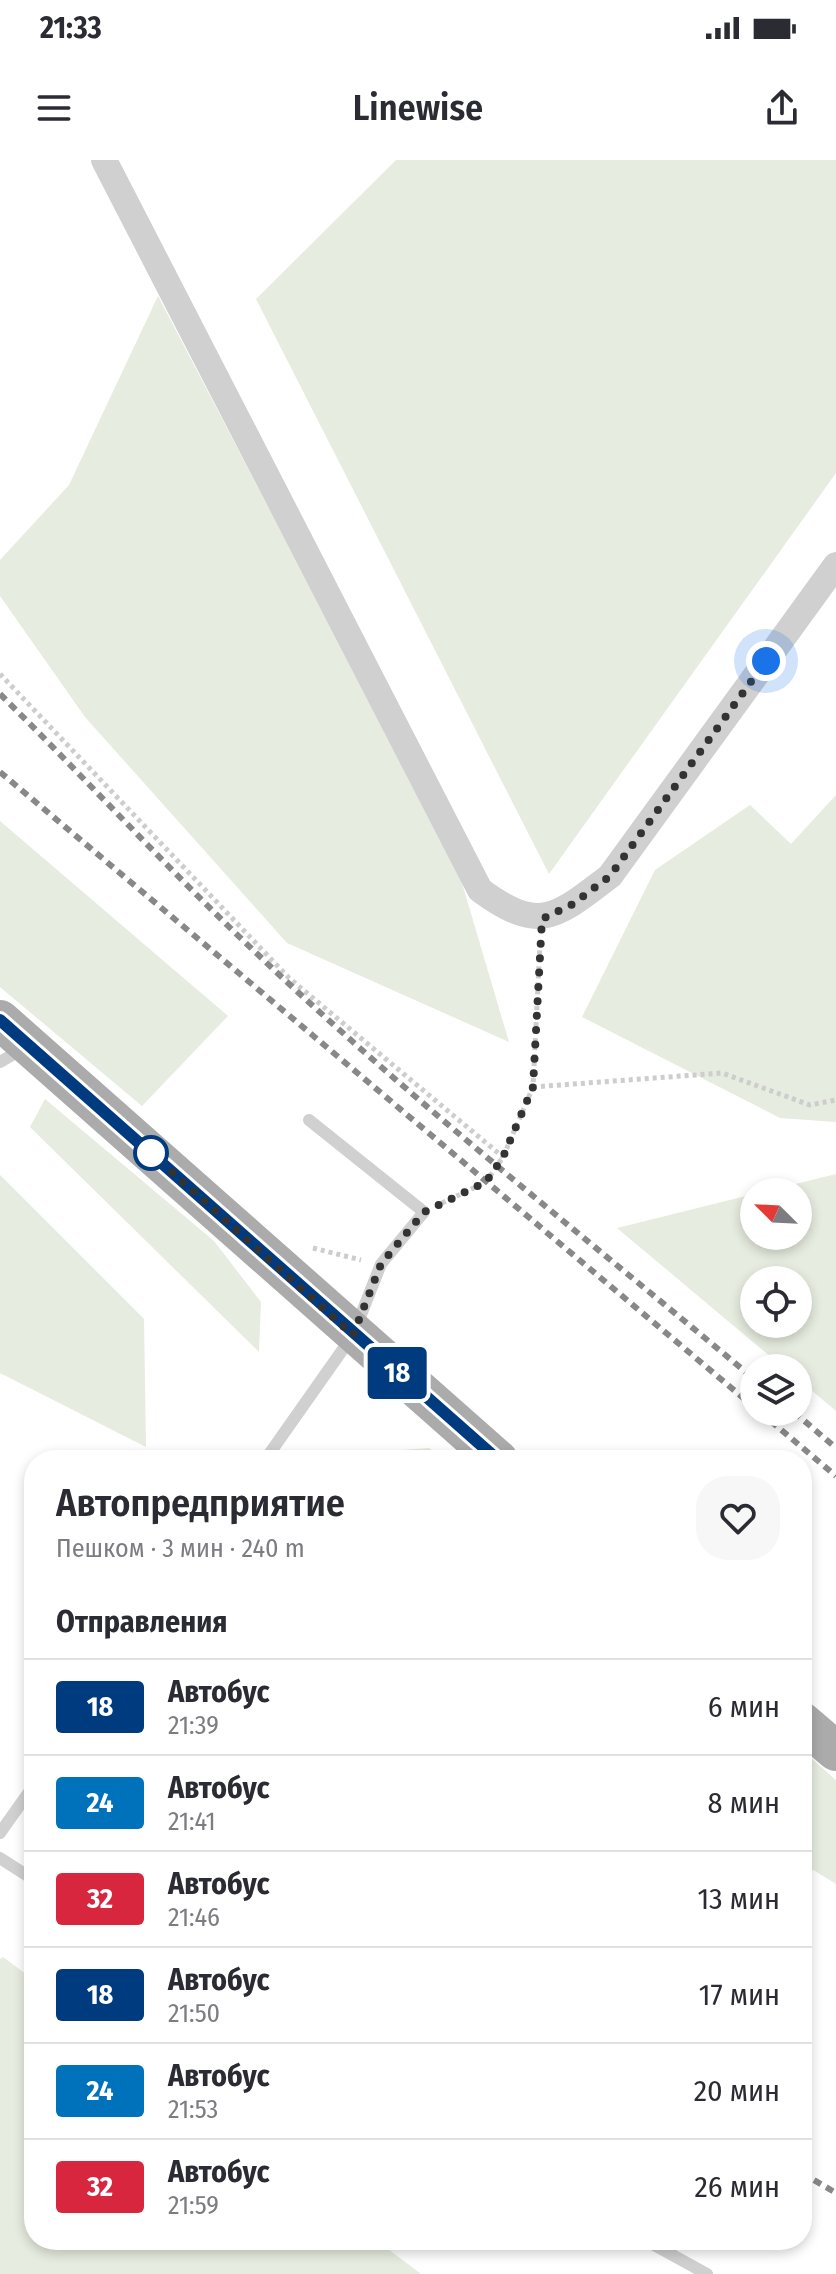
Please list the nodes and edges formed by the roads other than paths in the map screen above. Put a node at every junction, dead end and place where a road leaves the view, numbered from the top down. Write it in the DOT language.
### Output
graph roads {
  1 [pos="104,160"];
  2 [pos="836,565"];
  3 [pos="10,1042"];
  4 [pos="309,1120"];
  5 [pos="353,1335"];
  6 [pos="272,1450"];
  7 [pos="486,1450"];
  8 [pos="812,1731"];
  9 [pos="836,1751"];
  10 [pos="24,1799"];
  11 [pos="0,1833"];
  12 [pos="0,1858"];
  13 [pos="24,1874"];
  14 [pos="663,2250"];
  15 [pos="707,2274"];
  1 -- 2 [label="street"];
  3 -- 5 [label="main road"];
  4 -- 5 [label="lane"];
  5 -- 6 [label="lane"];
  5 -- 7 [label="main road"];
  8 -- 9 [label="main road"];
  10 -- 11 [label="lane"];
  12 -- 13 [label="lane"];
  14 -- 15 [label="lane"];
}
